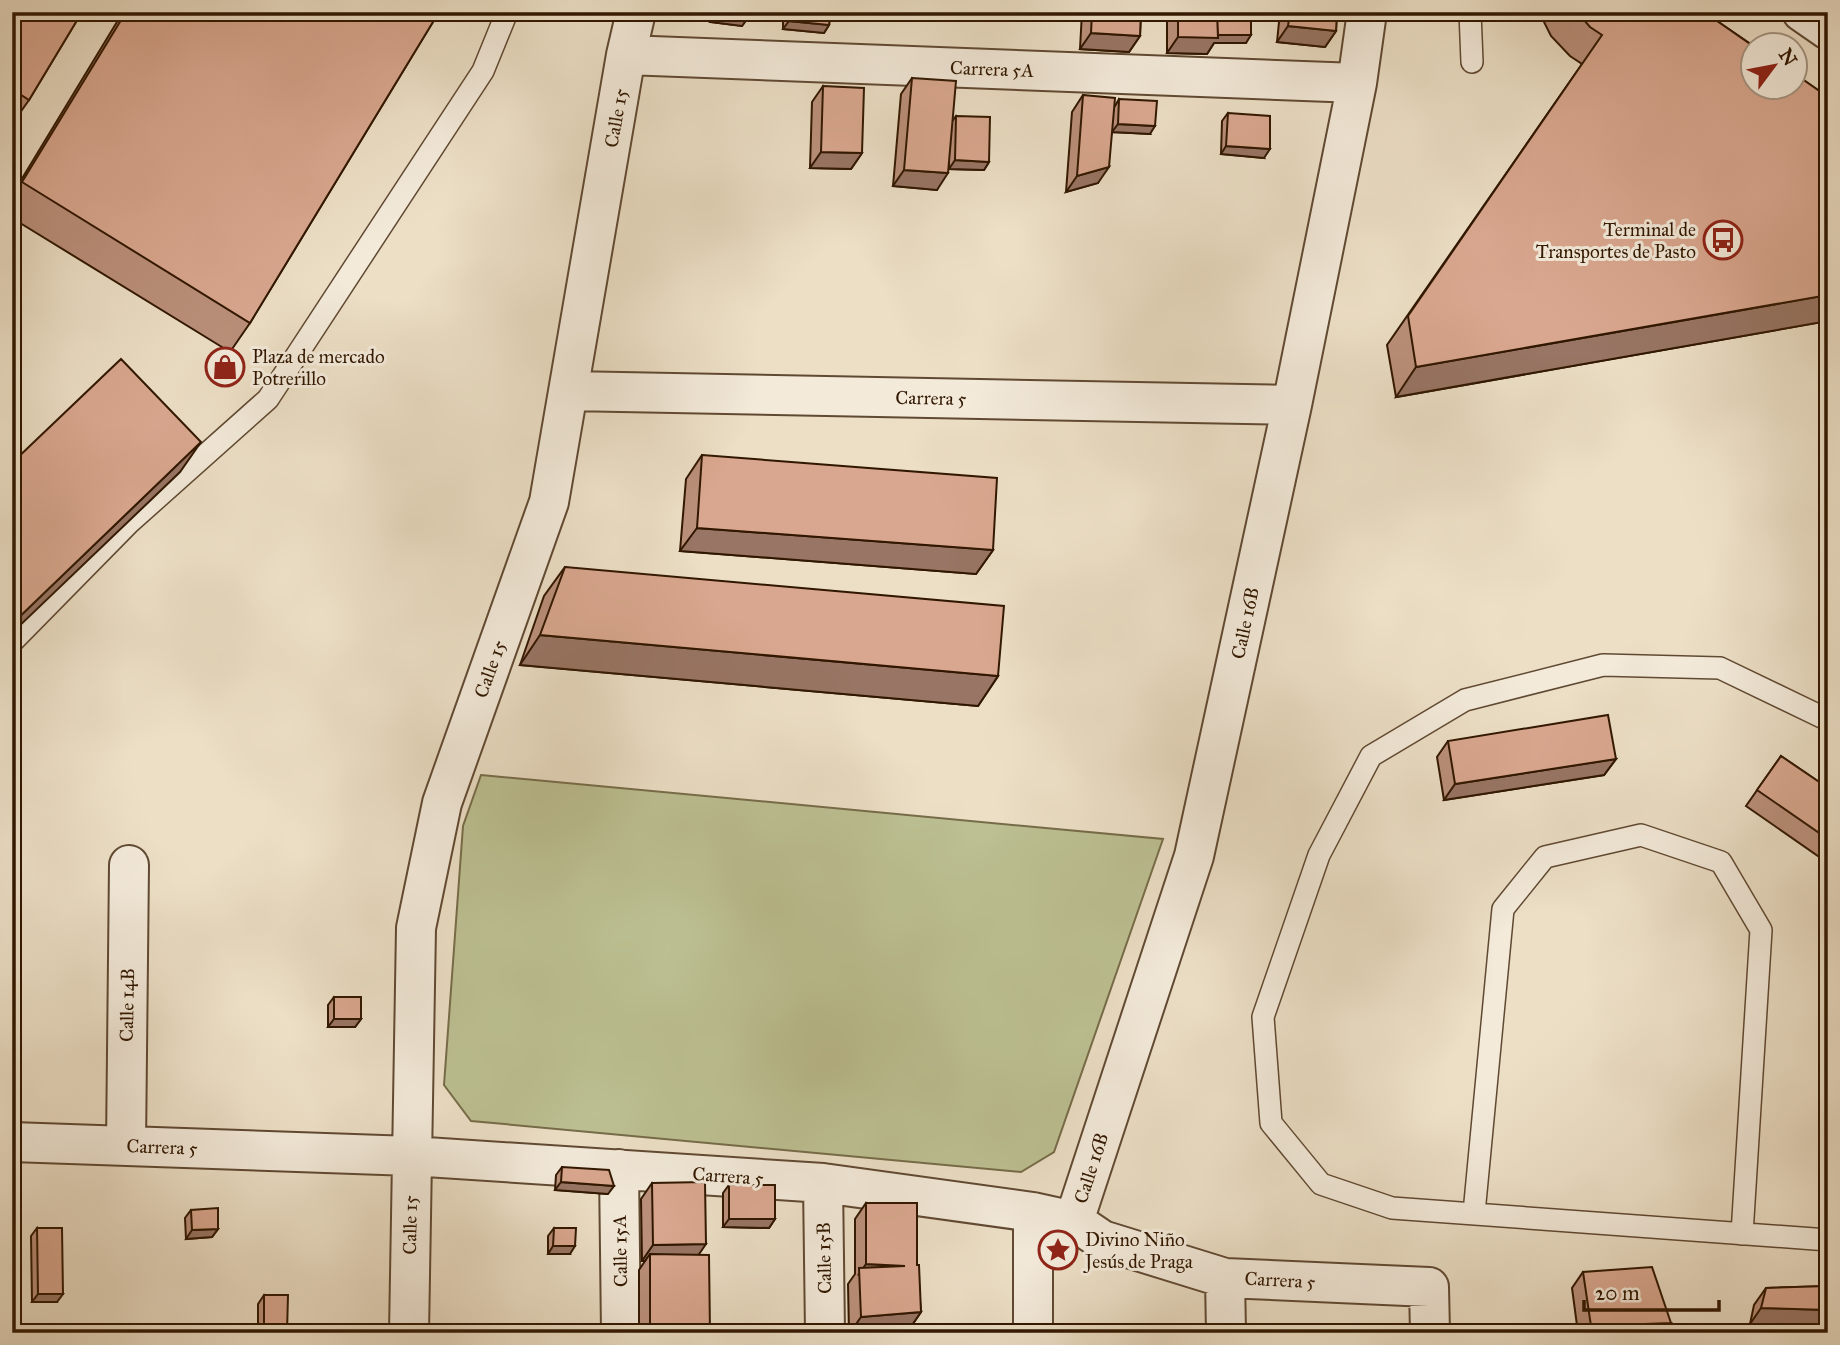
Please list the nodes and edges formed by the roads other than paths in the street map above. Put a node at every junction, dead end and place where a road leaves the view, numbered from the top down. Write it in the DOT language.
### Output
graph roads {
  1 [pos="507,12"];
  2 [pos="636,12"];
  3 [pos="1367,12"];
  4 [pos="1470,12"];
  5 [pos="1802,12"];
  6 [pos="1828,30"];
  7 [pos="626,55"];
  8 [pos="1472,62"];
  9 [pos="1357,83"];
  10 [pos="569,391"];
  11 [pos="1292,405"];
  12 [pos="12,642"];
  13 [pos="1828,720"];
  14 [pos="129,865"];
  15 [pos="12,1142"];
  16 [pos="125,1146"];
  17 [pos="411,1156"];
  18 [pos="619,1169"];
  19 [pos="823,1183"];
  20 [pos="1033,1212"];
  21 [pos="1474,1213"];
  22 [pos="1074,1221"];
  23 [pos="1742,1234"];
  24 [pos="1828,1240"];
  25 [pos="1225,1278"];
  26 [pos="409,1333"];
  27 [pos="621,1333"];
  28 [pos="825,1333"];
  29 [pos="1033,1333"];
  30 [pos="1226,1333"];
  31 [pos="1430,1333"];
  1 -- 12 [label="lane"];
  2 -- 7 [label="street, Calle 15"];
  3 -- 9 [label="street, Calle 16B"];
  4 -- 8 [label="lane"];
  5 -- 6 [label="street"];
  7 -- 9 [label="street, Carrera 5A"];
  7 -- 10 [label="street, Calle 15"];
  9 -- 11 [label="street, Calle 16B"];
  10 -- 11 [label="street, Carrera 5"];
  10 -- 17 [label="street, Calle 15"];
  11 -- 22 [label="street, Calle 16B"];
  13 -- 21 [label="lane"];
  14 -- 16 [label="street, Calle 14B"];
  15 -- 16 [label="street, Carrera 5"];
  16 -- 17 [label="street, Carrera 5"];
  17 -- 18 [label="street, Carrera 5"];
  17 -- 26 [label="street, Calle 15"];
  18 -- 19 [label="street, Carrera 5"];
  18 -- 27 [label="street, Calle 15A"];
  19 -- 20 [label="street, Carrera 5"];
  19 -- 28 [label="street, Calle 15B"];
  20 -- 22 [label="street, Carrera 5"];
  20 -- 29 [label="street"];
  21 -- 23 [label="lane"];
  21 -- 23 [label="lane"];
  22 -- 25 [label="street, Carrera 5"];
  23 -- 24 [label="lane"];
  25 -- 30 [label="street"];
  25 -- 31 [label="street, Carrera 5"];
}
